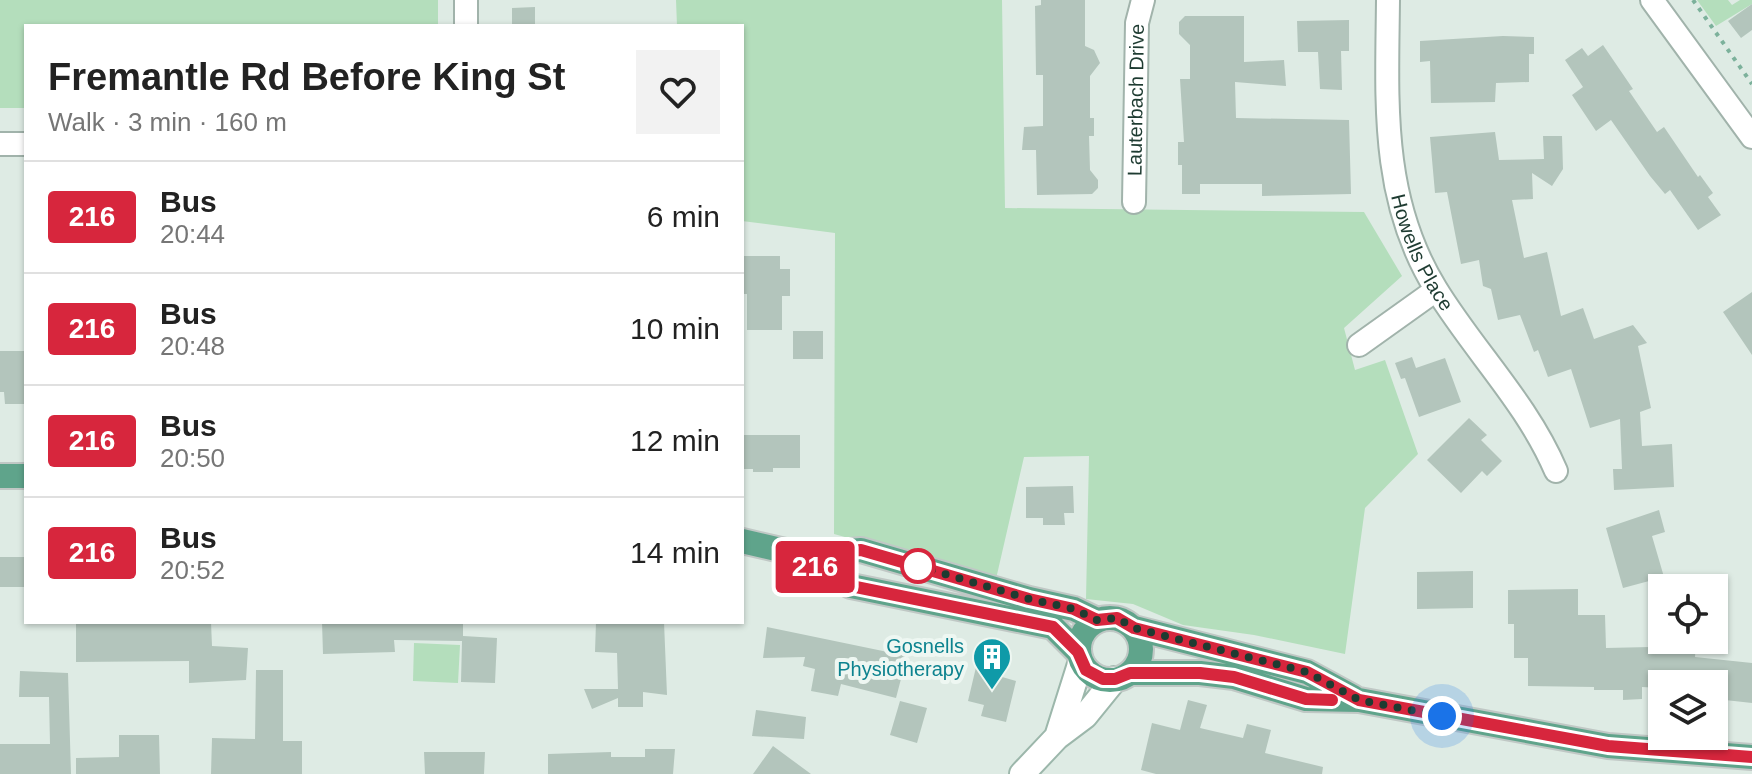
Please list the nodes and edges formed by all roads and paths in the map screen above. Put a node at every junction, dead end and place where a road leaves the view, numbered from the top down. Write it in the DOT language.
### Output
graph roads {
  1 [pos="466,0"];
  2 [pos="1143,0"];
  3 [pos="1388,0"];
  4 [pos="1652,0"];
  5 [pos="1693,0"];
  6 [pos="466,24"];
  7 [pos="1752,84"];
  8 [pos="1752,137"];
  9 [pos="0,144"];
  10 [pos="24,144"];
  11 [pos="1134,202"];
  12 [pos="1436,290"];
  13 [pos="1359,345"];
  14 [pos="1556,471"];
  15 [pos="0,476"];
  16 [pos="24,476"];
  17 [pos="744,541"];
  18 [pos="785,551"];
  19 [pos="1097,620"];
  20 [pos="1134,628"];
  21 [pos="1079,656"];
  22 [pos="1123,676"];
  23 [pos="1359,700"];
  24 [pos="1057,737"];
  25 [pos="1752,757"];
  26 [pos="1022,774"];
  1 -- 6 [label="street"];
  2 -- 11 [label="street, Lauterbach Drive"];
  3 -- 12 [label="street, Howells Place"];
  4 -- 8 [label="street"];
  5 -- 7 [label="path"];
  9 -- 10 [label="street"];
  12 -- 13 [label="street"];
  12 -- 14 [label="street, Howells Place"];
  15 -- 16 [label="main road"];
  17 -- 18 [label="main road"];
  18 -- 19 [label="main road"];
  18 -- 21 [label="main road"];
  19 -- 20 [label="main road"];
  19 -- 21 [label="main road"];
  20 -- 22 [label="main road"];
  20 -- 23 [label="main road"];
  21 -- 22 [label="main road"];
  21 -- 24 [label="main road"];
  22 -- 23 [label="main road"];
  22 -- 24 [label="main road"];
  23 -- 25 [label="main road"];
  24 -- 26 [label="main road"];
}
